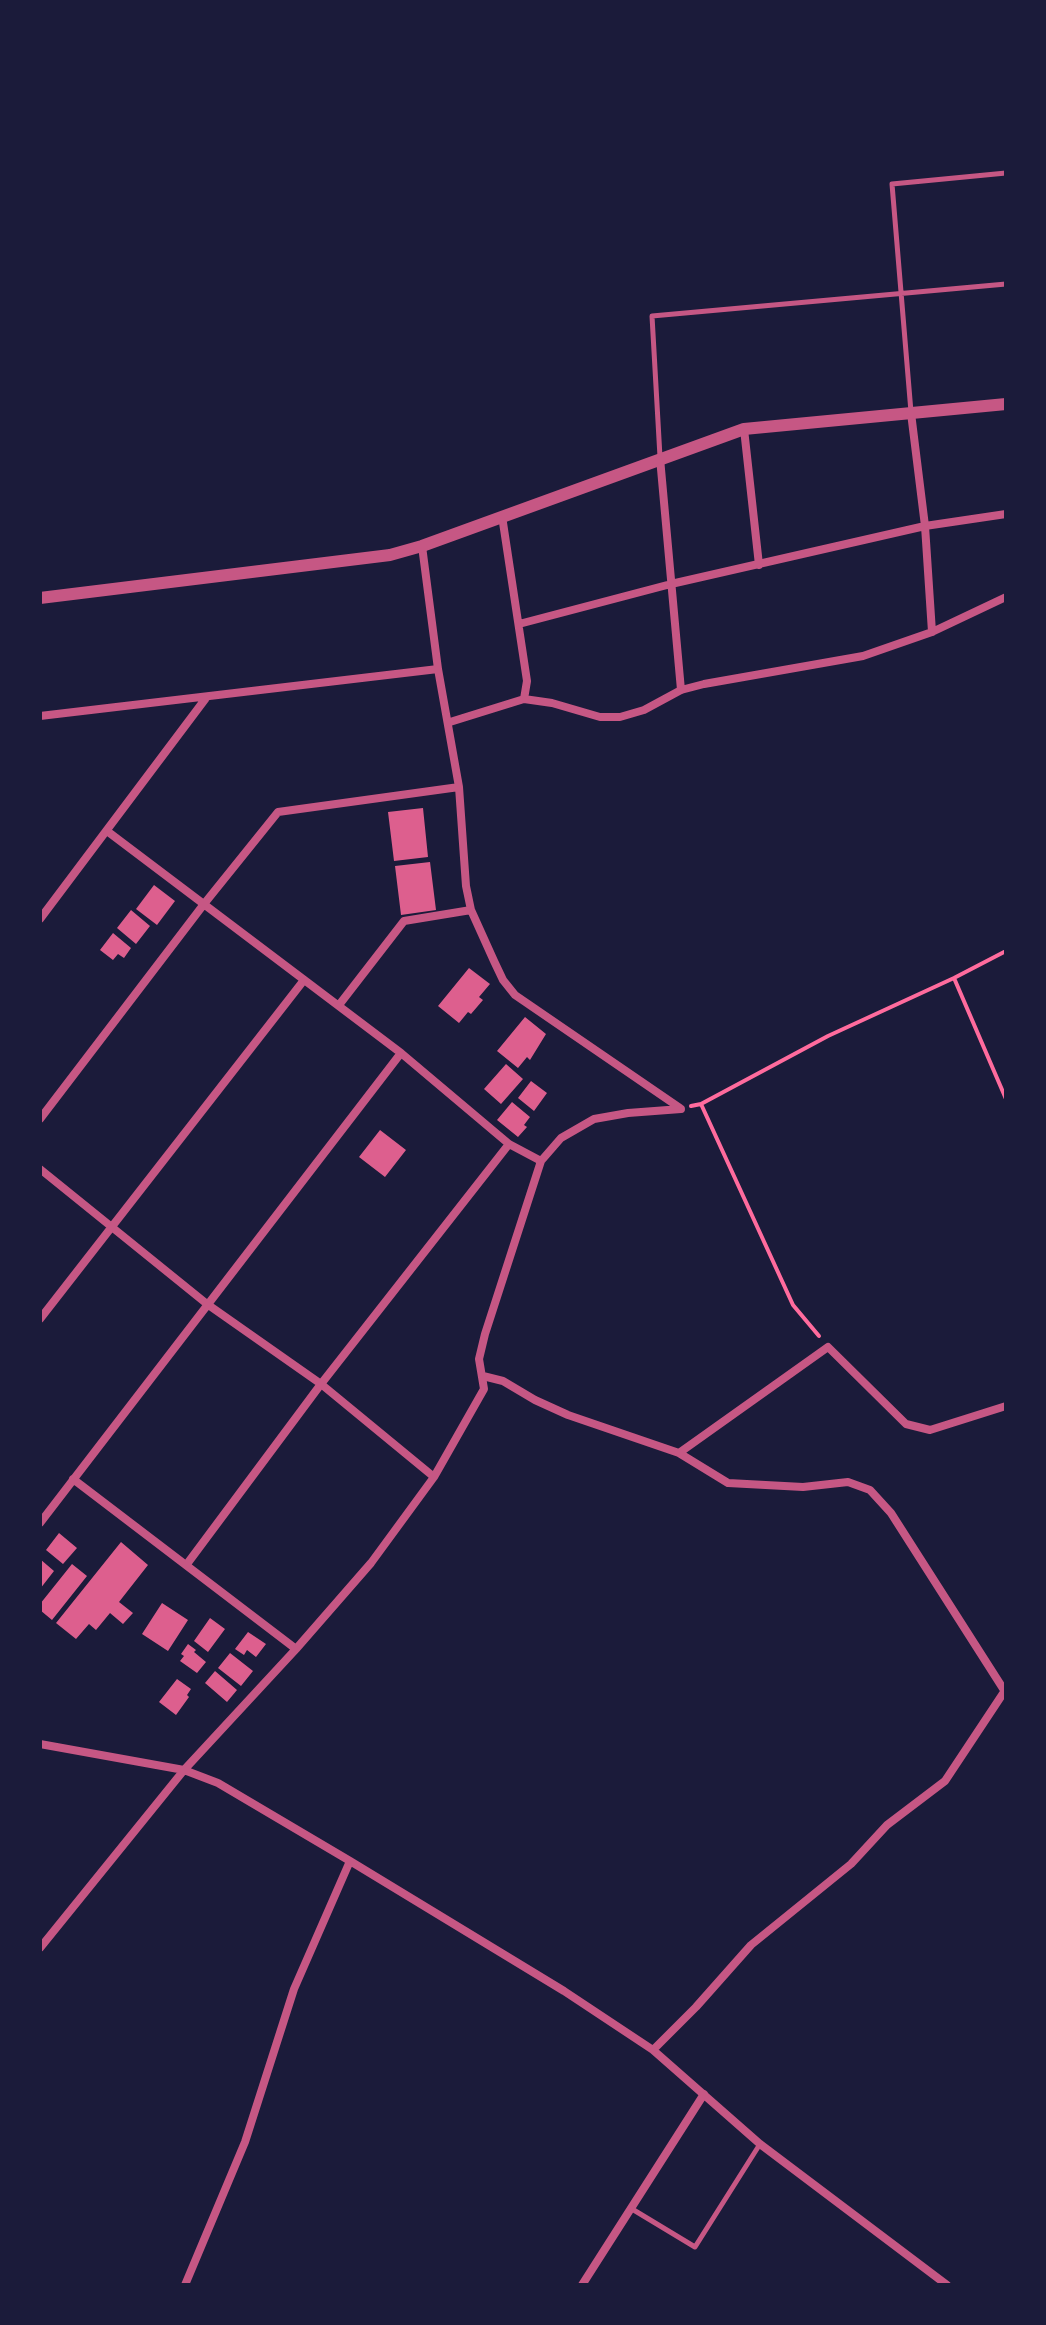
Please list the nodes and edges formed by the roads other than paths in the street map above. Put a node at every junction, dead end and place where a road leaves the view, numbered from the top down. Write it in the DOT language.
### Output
graph roads {
  1 [pos="1006,173"];
  2 [pos="1006,284"];
  3 [pos="902,295"];
  4 [pos="1006,404"];
  5 [pos="911,413"];
  6 [pos="744,429"];
  7 [pos="660,458"];
  8 [pos="1006,514"];
  9 [pos="502,516"];
  10 [pos="925,526"];
  11 [pos="422,546"];
  12 [pos="759,565"];
  13 [pos="671,584"];
  14 [pos="1006,597"];
  15 [pos="40,598"];
  16 [pos="519,624"];
  17 [pos="932,632"];
  18 [pos="438,669"];
  19 [pos="681,690"];
  20 [pos="206,698"];
  21 [pos="524,699"];
  22 [pos="40,716"];
  23 [pos="450,722"];
  24 [pos="459,787"];
  25 [pos="107,831"];
  26 [pos="204,904"];
  27 [pos="471,910"];
  28 [pos="40,919"];
  29 [pos="304,980"];
  30 [pos="339,1005"];
  31 [pos="401,1053"];
  32 [pos="40,1119"];
  33 [pos="509,1144"];
  34 [pos="541,1161"];
  35 [pos="40,1169"];
  36 [pos="112,1225"];
  37 [pos="207,1304"];
  38 [pos="40,1319"];
  39 [pos="483,1376"];
  40 [pos="321,1384"];
  41 [pos="1006,1406"];
  42 [pos="679,1453"];
  43 [pos="434,1477"];
  44 [pos="73,1479"];
  45 [pos="40,1523"];
  46 [pos="187,1564"];
  47 [pos="296,1649"];
  48 [pos="1005,1690"];
  49 [pos="40,1745"];
  50 [pos="184,1770"];
  51 [pos="350,1861"];
  52 [pos="40,1948"];
  53 [pos="653,2050"];
  54 [pos="704,2094"];
  55 [pos="760,2144"];
  56 [pos="632,2209"];
  57 [pos="185,2285"];
  58 [pos="582,2285"];
  59 [pos="947,2285"];
  1 -- 3 [label="lane"];
  2 -- 3 [label="lane"];
  3 -- 5 [label="lane"];
  3 -- 7 [label="lane"];
  4 -- 5 [label="street"];
  5 -- 6 [label="street"];
  5 -- 10 [label="street"];
  6 -- 7 [label="street"];
  6 -- 12 [label="street"];
  7 -- 9 [label="street"];
  7 -- 13 [label="street"];
  8 -- 10 [label="street"];
  9 -- 11 [label="street"];
  9 -- 16 [label="street"];
  10 -- 12 [label="street"];
  10 -- 17 [label="street"];
  11 -- 15 [label="street"];
  11 -- 18 [label="street"];
  12 -- 13 [label="street"];
  13 -- 16 [label="street"];
  13 -- 19 [label="street"];
  14 -- 17 [label="street"];
  16 -- 21 [label="street"];
  17 -- 19 [label="street"];
  18 -- 20 [label="street"];
  18 -- 23 [label="street"];
  19 -- 21 [label="street"];
  20 -- 22 [label="street"];
  20 -- 25 [label="street"];
  21 -- 23 [label="street"];
  23 -- 24 [label="street"];
  24 -- 26 [label="street"];
  24 -- 27 [label="street"];
  25 -- 26 [label="street"];
  25 -- 28 [label="street"];
  26 -- 29 [label="street"];
  26 -- 32 [label="street"];
  27 -- 30 [label="street"];
  27 -- 34 [label="street"];
  29 -- 30 [label="street"];
  29 -- 36 [label="street"];
  30 -- 31 [label="street"];
  31 -- 33 [label="street"];
  31 -- 37 [label="street"];
  33 -- 34 [label="street"];
  33 -- 40 [label="street"];
  34 -- 39 [label="street"];
  35 -- 36 [label="street"];
  36 -- 37 [label="street"];
  36 -- 38 [label="street"];
  37 -- 40 [label="street"];
  37 -- 44 [label="street"];
  39 -- 42 [label="street"];
  39 -- 43 [label="street"];
  40 -- 43 [label="street"];
  40 -- 46 [label="street"];
  41 -- 42 [label="street"];
  42 -- 48 [label="street"];
  43 -- 47 [label="street"];
  44 -- 45 [label="street"];
  44 -- 46 [label="street"];
  46 -- 47 [label="street"];
  47 -- 50 [label="street"];
  48 -- 53 [label="street"];
  49 -- 50 [label="street"];
  50 -- 51 [label="street"];
  50 -- 52 [label="street"];
  51 -- 53 [label="street"];
  51 -- 57 [label="street"];
  53 -- 54 [label="street"];
  54 -- 55 [label="street"];
  54 -- 56 [label="street"];
  55 -- 56 [label="lane"];
  55 -- 59 [label="street"];
  56 -- 58 [label="street"];
}
